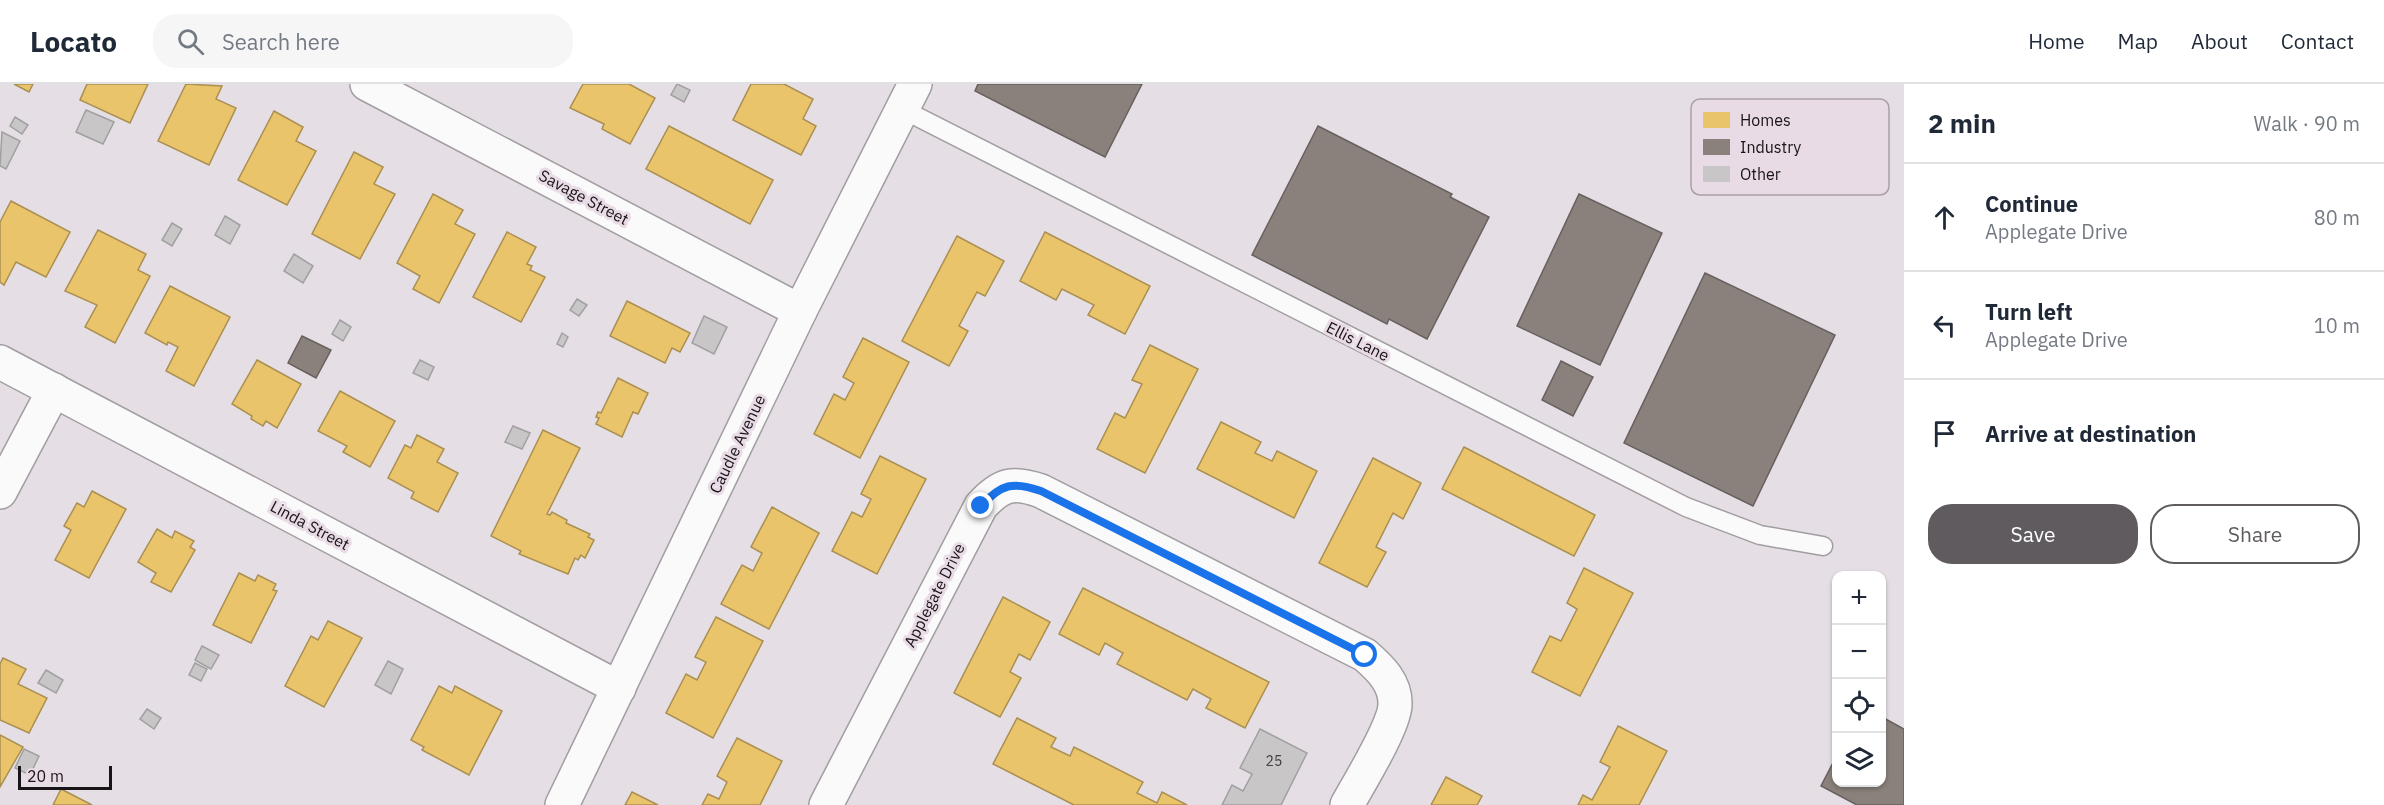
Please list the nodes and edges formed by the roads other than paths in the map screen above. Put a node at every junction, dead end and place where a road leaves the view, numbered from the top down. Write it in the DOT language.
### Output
graph roads {
  1 [pos="367,84"];
  2 [pos="909,97"];
  3 [pos="800,311"];
  4 [pos="0,362"];
  5 [pos="54,390"];
  6 [pos="0,492"];
  7 [pos="1823,546"];
  8 [pos="619,688"];
  9 [pos="562,805"];
  10 [pos="826,805"];
  11 [pos="1347,805"];
  1 -- 3 [label="street, Savage Street"];
  2 -- 3 [label="street, Caudle Avenue"];
  2 -- 7 [label="lane, Ellis Lane"];
  3 -- 8 [label="street, Caudle Avenue"];
  4 -- 5 [label="street, Linda Street"];
  5 -- 6 [label="street"];
  5 -- 8 [label="street, Linda Street"];
  8 -- 9 [label="street, Caudle Avenue"];
  10 -- 11 [label="street, Applegate Drive"];
}
